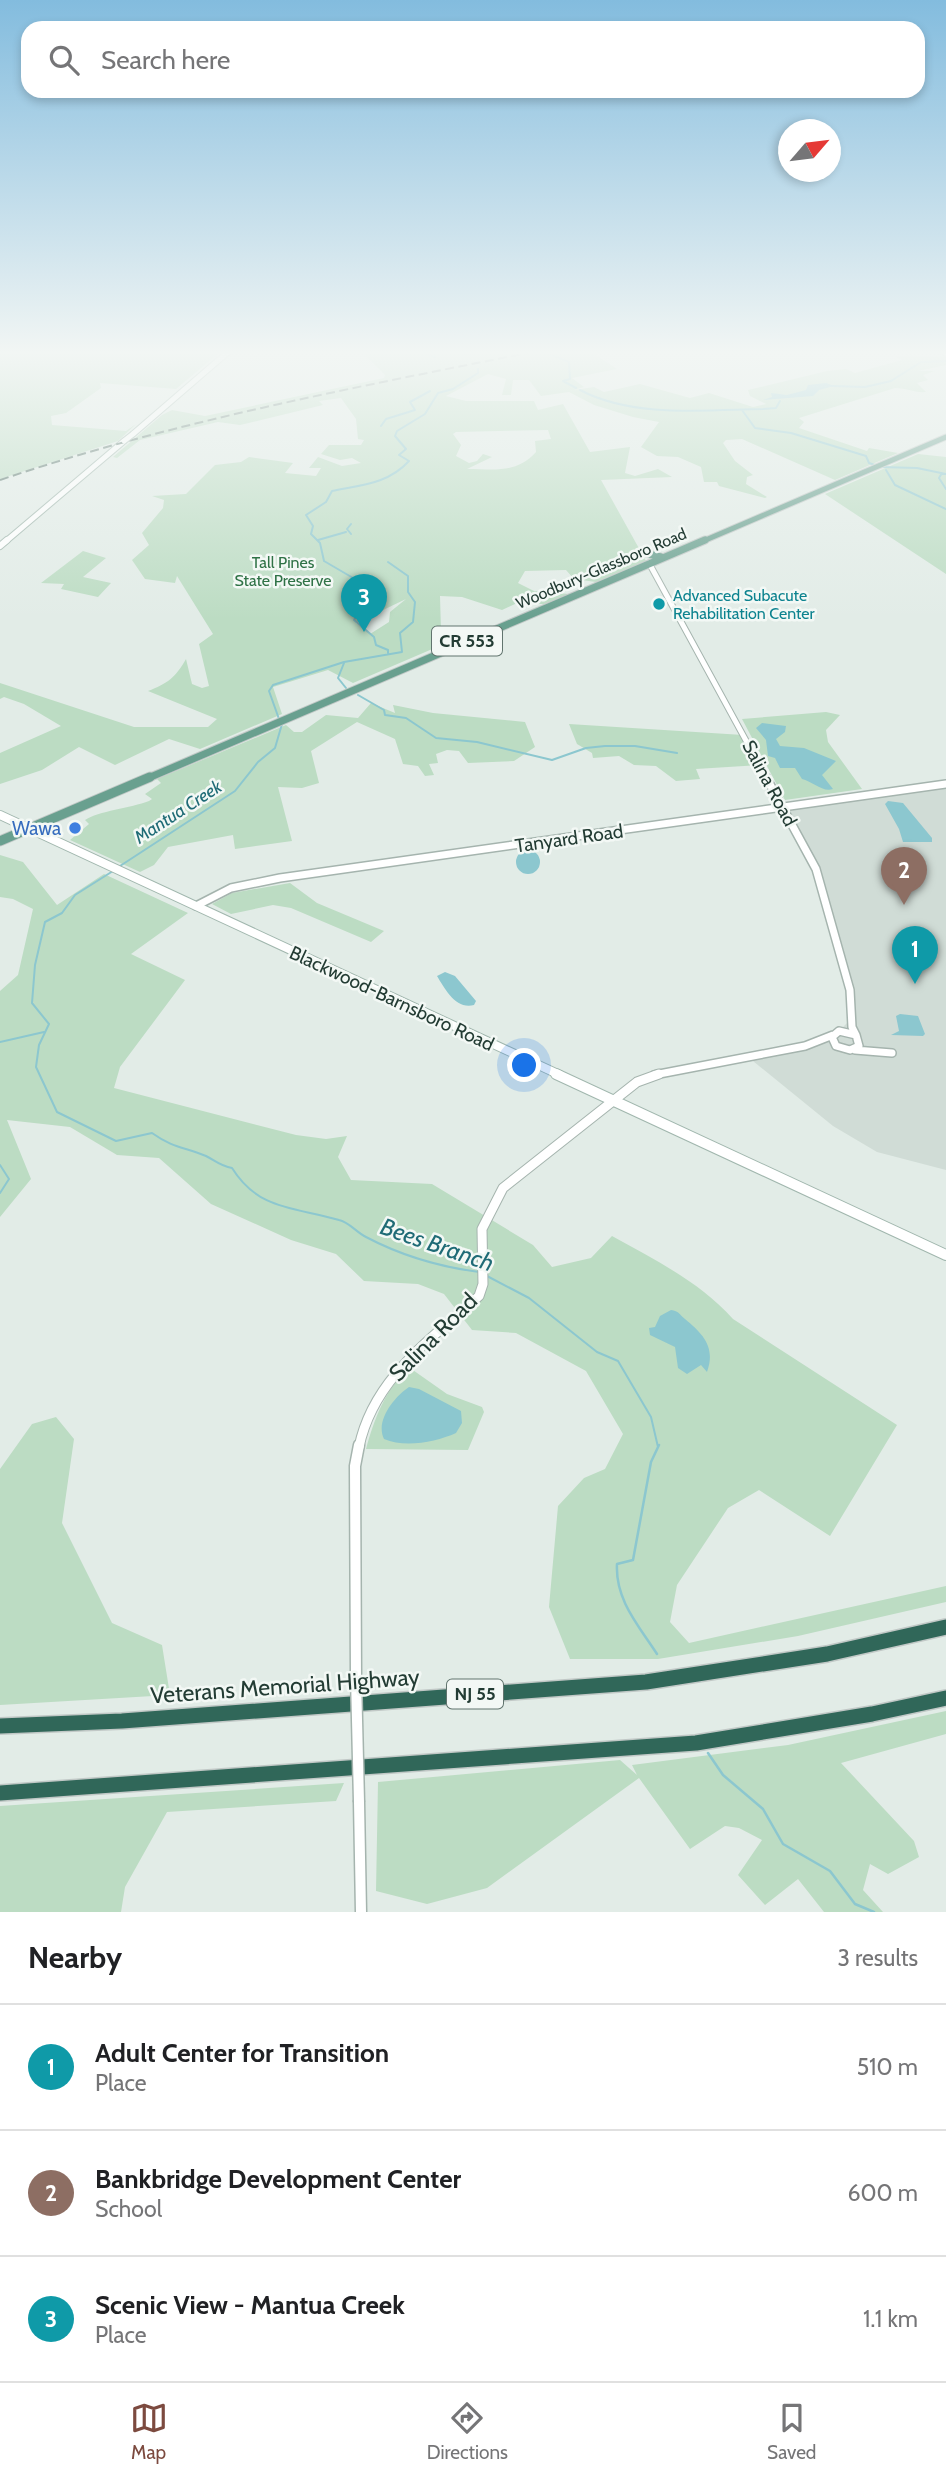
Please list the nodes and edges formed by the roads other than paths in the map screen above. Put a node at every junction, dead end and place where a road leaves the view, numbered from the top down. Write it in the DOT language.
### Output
graph roads {
  1 [pos="124,441"];
  2 [pos="936,441"];
  3 [pos="0,546"];
  4 [pos="645,553"];
  5 [pos="663,557"];
  6 [pos="649,563"];
  7 [pos="946,784"];
  8 [pos="783,808"];
  9 [pos="0,816"];
  10 [pos="28,829"];
  11 [pos="0,841"];
  12 [pos="196,906"];
  13 [pos="851,1018"];
  14 [pos="836,1033"];
  15 [pos="858,1037"];
  16 [pos="805,1046"];
  17 [pos="837,1047"];
  18 [pos="852,1050"];
  19 [pos="610,1101"];
  20 [pos="946,1255"];
  21 [pos="946,1627"];
  22 [pos="946,1698"];
  23 [pos="0,1726"];
  24 [pos="0,1793"];
  25 [pos="361,1912"];
  1 -- 3 [label="main road, bridge"];
  2 -- 5 [label="main road, Woodbury-Glassboro Road / CR 553"];
  4 -- 5 [label="main road"];
  5 -- 6 [label="main road, Woodbury-Glassboro Road / CR 553"];
  6 -- 8 [label="street, Salina Road"];
  6 -- 10 [label="main road, Woodbury-Glassboro Road / CR 553"];
  7 -- 8 [label="street, Tanyard Road"];
  8 -- 12 [label="street, Tanyard Road"];
  8 -- 13 [label="street, Salina Road"];
  9 -- 10 [label="main road, Blackwood-Barnsboro Road"];
  10 -- 11 [label="main road, CR 553"];
  10 -- 12 [label="main road, Blackwood-Barnsboro Road"];
  12 -- 19 [label="main road, Blackwood-Barnsboro Road"];
  13 -- 14 [label="street"];
  13 -- 15 [label="street, Salina Road"];
  14 -- 15 [label="street"];
  14 -- 16 [label="street"];
  14 -- 17 [label="street"];
  15 -- 18 [label="street"];
  15 -- 18 [label="street"];
  16 -- 17 [label="street"];
  16 -- 19 [label="street, Salina Road"];
  17 -- 18 [label="street"];
  19 -- 20 [label="main road, Blackwood-Barnsboro Road"];
  19 -- 25 [label="street, Salina Road, bridge"];
  21 -- 23 [label="highway, Veterans Memorial Highway / NJ 55"];
  22 -- 24 [label="highway"];
}
